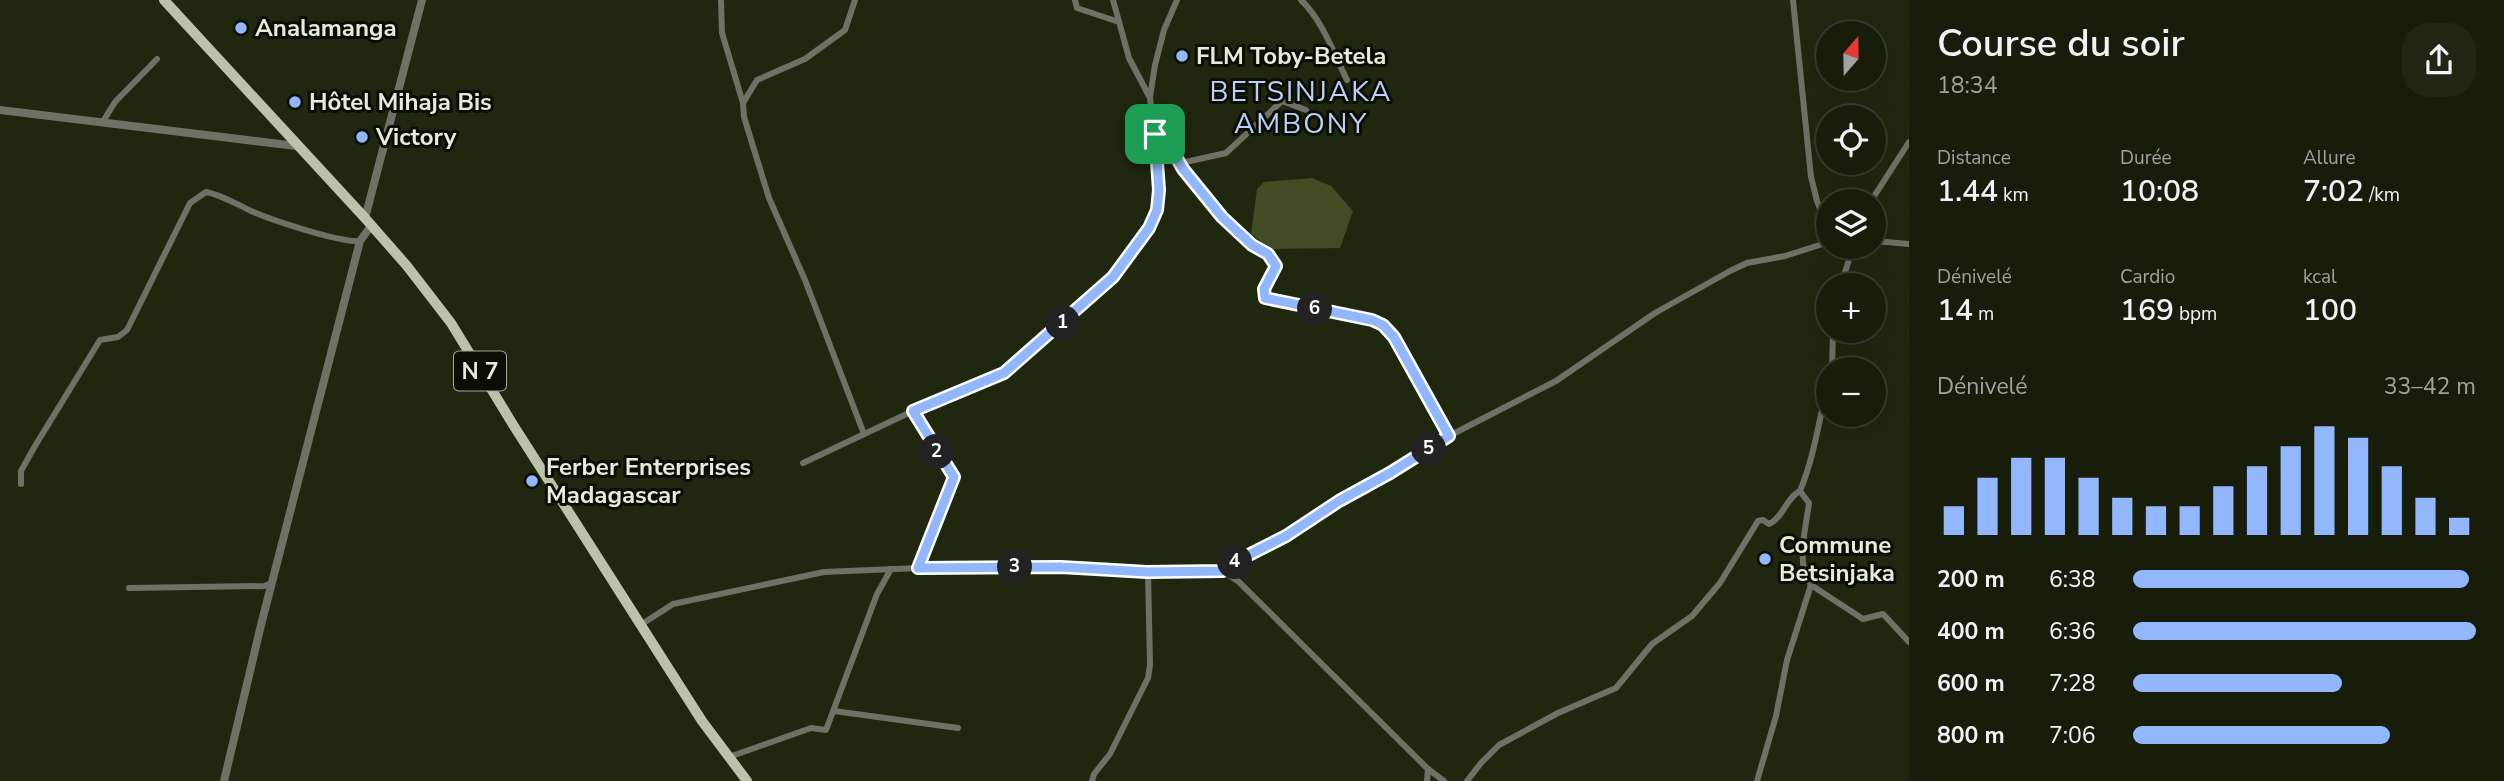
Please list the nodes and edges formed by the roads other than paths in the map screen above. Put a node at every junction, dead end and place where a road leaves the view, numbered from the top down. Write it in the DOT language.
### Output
graph roads {
  1 [pos="164,0"];
  2 [pos="422,0"];
  3 [pos="721,0"];
  4 [pos="855,0"];
  5 [pos="1074,0"];
  6 [pos="1113,0"];
  7 [pos="1177,0"];
  8 [pos="1301,0"];
  9 [pos="1793,0"];
  10 [pos="1119,22"];
  11 [pos="157,60"];
  12 [pos="1347,80"];
  13 [pos="1150,97"];
  14 [pos="743,103"];
  15 [pos="0,110"];
  16 [pos="1306,110"];
  17 [pos="102,123"];
  18 [pos="1155,134"];
  19 [pos="1909,142"];
  20 [pos="296,146"];
  21 [pos="1181,163"];
  22 [pos="1879,189"];
  23 [pos="1816,201"];
  24 [pos="368,222"];
  25 [pos="360,241"];
  26 [pos="1886,242"];
  27 [pos="1909,244"];
  28 [pos="1816,246"];
  29 [pos="913,411"];
  30 [pos="1817,427"];
  31 [pos="864,435"];
  32 [pos="1449,436"];
  33 [pos="803,463"];
  34 [pos="21,484"];
  35 [pos="1800,491"];
  36 [pos="918,568"];
  37 [pos="891,569"];
  38 [pos="1223,571"];
  39 [pos="1147,572"];
  40 [pos="272,583"];
  41 [pos="1811,585"];
  42 [pos="129,588"];
  43 [pos="642,624"];
  44 [pos="1909,642"];
  45 [pos="834,711"];
  46 [pos="958,728"];
  47 [pos="729,757"];
  48 [pos="1428,769"];
  49 [pos="224,781"];
  50 [pos="747,781"];
  51 [pos="1092,781"];
  52 [pos="1427,781"];
  53 [pos="1444,781"];
  54 [pos="1467,781"];
  55 [pos="1757,781"];
  1 -- 20 [label="main road, N 7"];
  2 -- 24 [label="street"];
  3 -- 14 [label="street"];
  4 -- 14 [label="street"];
  5 -- 10 [label="street"];
  6 -- 10 [label="street"];
  7 -- 13 [label="street"];
  8 -- 12 [label="street"];
  9 -- 23 [label="street"];
  10 -- 13 [label="street"];
  11 -- 17 [label="street"];
  13 -- 18 [label="street"];
  14 -- 31 [label="street"];
  15 -- 17 [label="street"];
  16 -- 21 [label="street"];
  17 -- 20 [label="street"];
  18 -- 21 [label="street"];
  18 -- 29 [label="street"];
  19 -- 22 [label="street"];
  20 -- 24 [label="main road, N 7"];
  21 -- 32 [label="street"];
  24 -- 25 [label="street"];
  24 -- 43 [label="main road, N 7"];
  25 -- 34 [label="street"];
  25 -- 40 [label="street"];
  26 -- 27 [label="street"];
  28 -- 32 [label="street"];
  29 -- 31 [label="street"];
  29 -- 36 [label="street"];
  30 -- 35 [label="street"];
  31 -- 33 [label="street"];
  32 -- 38 [label="street"];
  35 -- 41 [label="street"];
  35 -- 54 [label="street"];
  36 -- 37 [label="street"];
  36 -- 39 [label="street"];
  37 -- 43 [label="street"];
  37 -- 45 [label="street"];
  38 -- 39 [label="street"];
  38 -- 48 [label="street"];
  39 -- 51 [label="street"];
  40 -- 42 [label="street"];
  40 -- 49 [label="street"];
  41 -- 44 [label="street"];
  41 -- 55 [label="street"];
  43 -- 47 [label="main road, N 7"];
  45 -- 46 [label="street"];
  45 -- 47 [label="street"];
  47 -- 50 [label="main road, N 7"];
  48 -- 52 [label="street"];
  48 -- 53 [label="street"];
}
